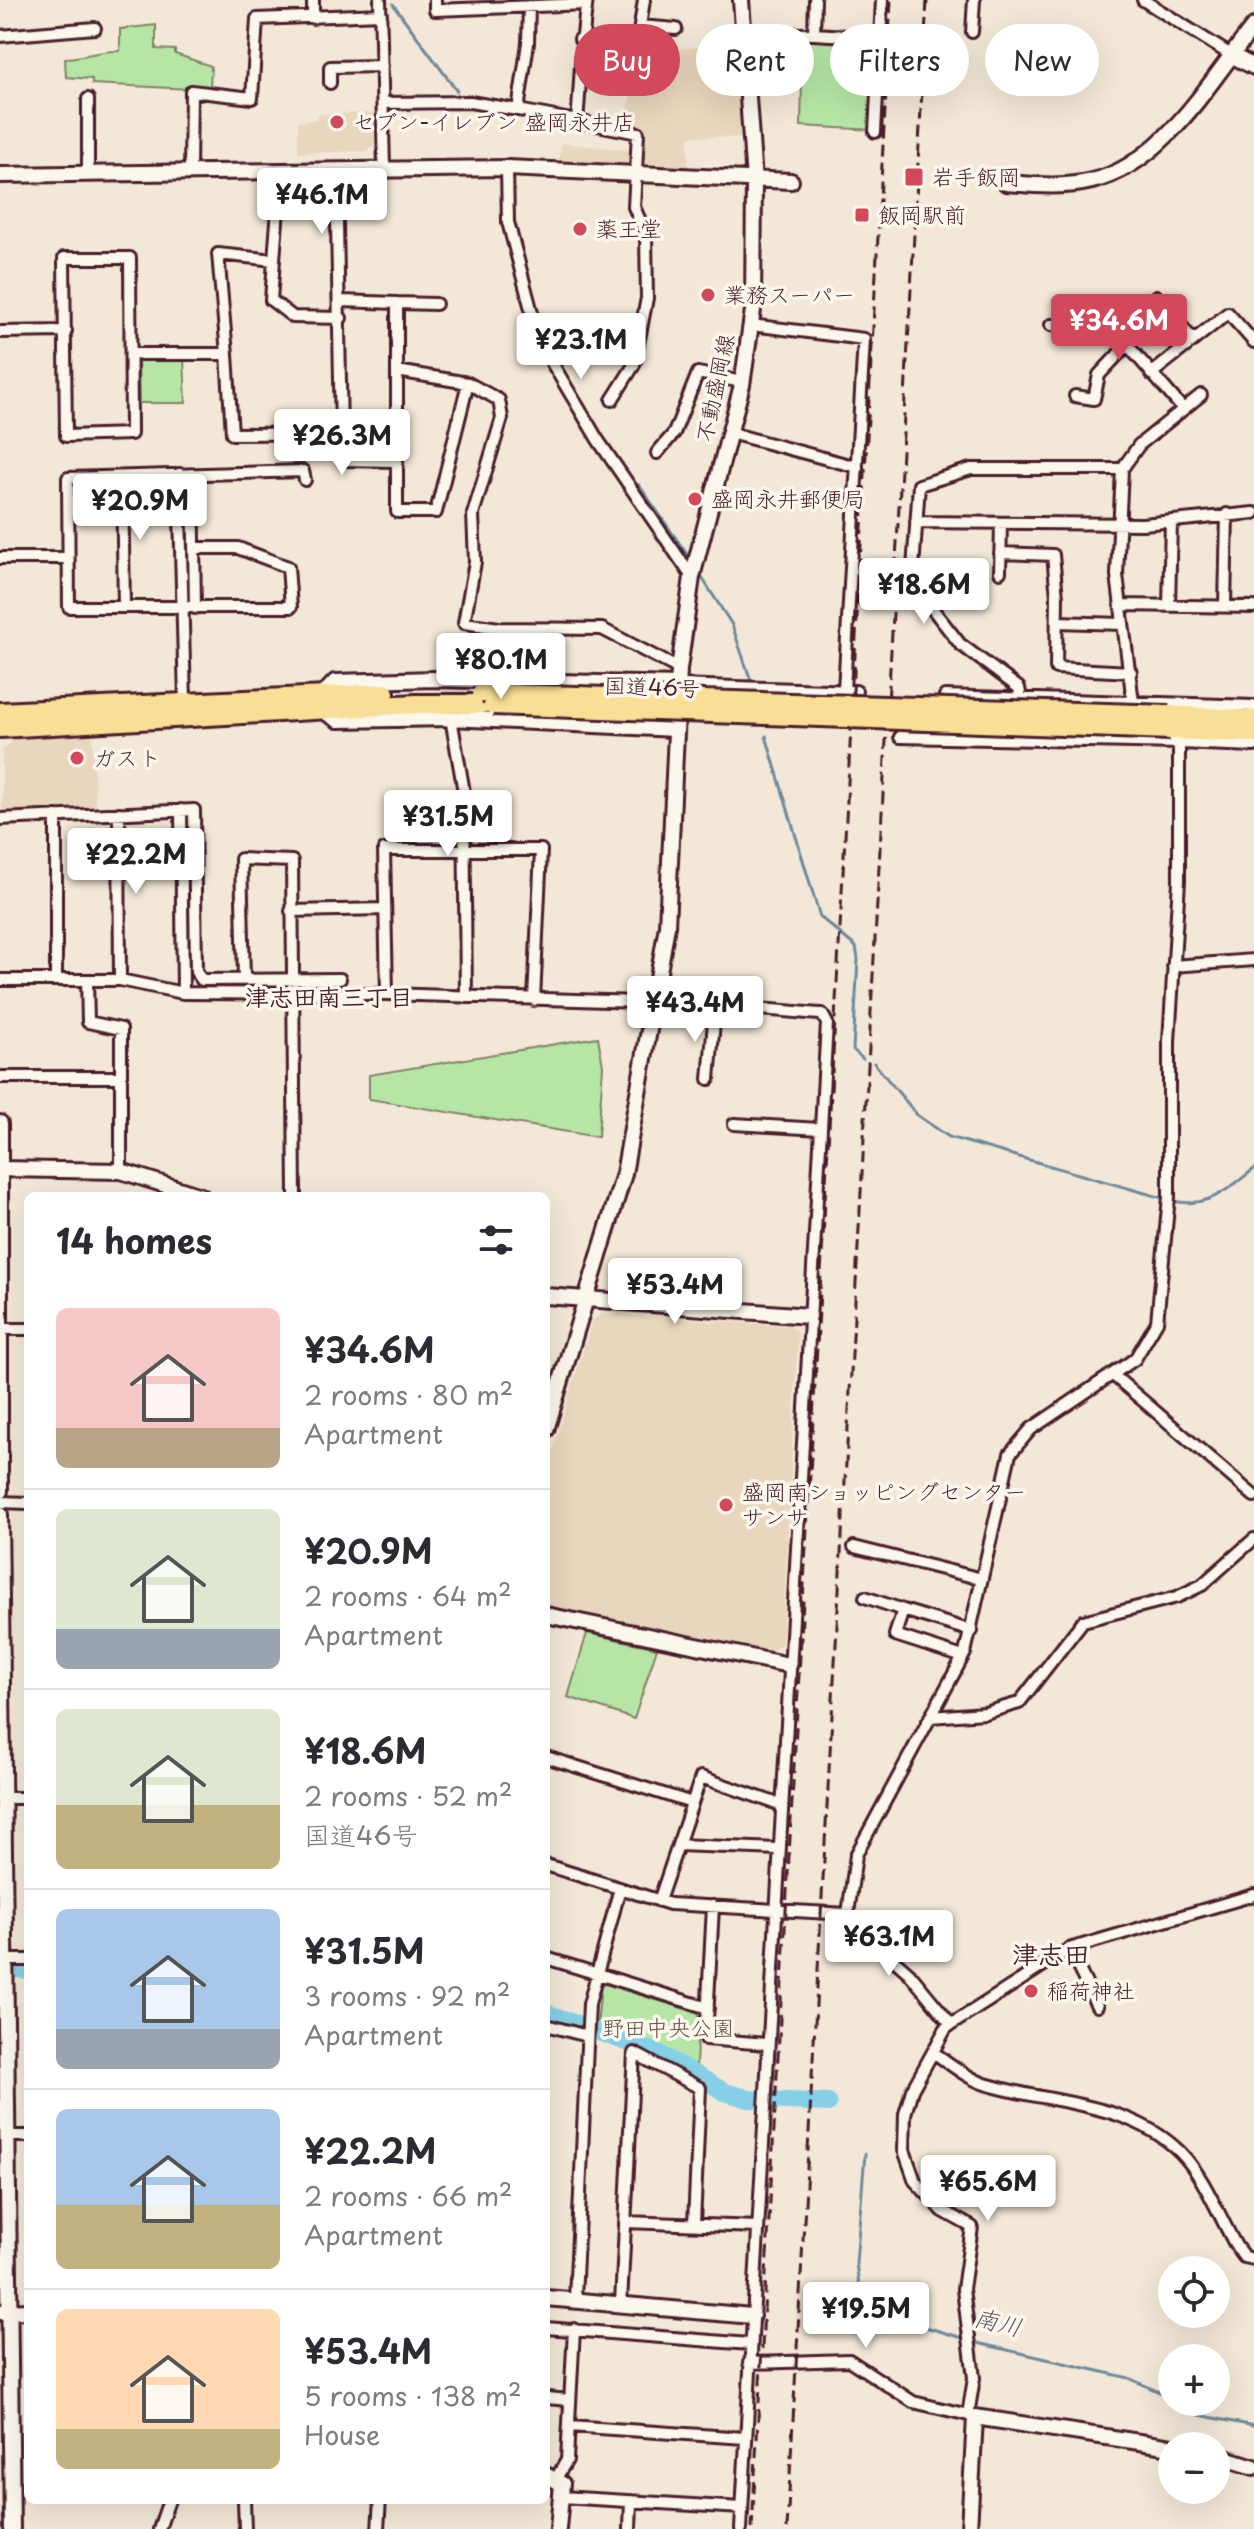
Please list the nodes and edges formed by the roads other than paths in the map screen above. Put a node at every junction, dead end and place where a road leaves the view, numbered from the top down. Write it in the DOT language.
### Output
graph roads {
  1 [pos="313,0"];
  2 [pos="380,0"];
  3 [pos="435,0"];
  4 [pos="644,0"];
  5 [pos="741,0"];
  6 [pos="815,0"];
  7 [pos="882,0"];
  8 [pos="974,0"];
  9 [pos="587,2"];
  10 [pos="1148,2"];
  11 [pos="529,6"];
  12 [pos="381,14"];
  13 [pos="313,18"];
  14 [pos="583,24"];
  15 [pos="640,24"];
  16 [pos="743,24"];
  17 [pos="881,24"];
  18 [pos="1254,26"];
  19 [pos="95,28"];
  20 [pos="972,32"];
  21 [pos="814,34"];
  22 [pos="830,35"];
  23 [pos="0,36"];
  24 [pos="1231,55"];
  25 [pos="382,66"];
  26 [pos="1254,67"];
  27 [pos="330,83"];
  28 [pos="580,96"];
  29 [pos="748,96"];
  30 [pos="877,96"];
  31 [pos="88,99"];
  32 [pos="383,103"];
  33 [pos="518,110"];
  34 [pos="577,121"];
  35 [pos="875,132"];
  36 [pos="507,168"];
  37 [pos="384,169"];
  38 [pos="281,170"];
  39 [pos="336,170"];
  40 [pos="190,172"];
  41 [pos="88,173"];
  42 [pos="0,175"];
  43 [pos="635,175"];
  44 [pos="754,181"];
  45 [pos="791,181"];
  46 [pos="1006,183"];
  47 [pos="274,260"];
  48 [pos="1156,296"];
  49 [pos="341,301"];
  50 [pos="397,303"];
  51 [pos="436,304"];
  52 [pos="341,318"];
  53 [pos="751,325"];
  54 [pos="1051,325"];
  55 [pos="66,331"];
  56 [pos="0,332"];
  57 [pos="1193,340"];
  58 [pos="1254,342"];
  59 [pos="1127,345"];
  60 [pos="132,354"];
  61 [pos="227,354"];
  62 [pos="397,371"];
  63 [pos="1151,374"];
  64 [pos="742,382"];
  65 [pos="468,383"];
  66 [pos="1201,395"];
  67 [pos="1075,396"];
  68 [pos="612,400"];
  69 [pos="1183,409"];
  70 [pos="341,433"];
  71 [pos="730,433"];
  72 [pos="657,453"];
  73 [pos="397,461"];
  74 [pos="857,467"];
  75 [pos="1122,469"];
  76 [pos="179,474"];
  77 [pos="193,474"];
  78 [pos="122,478"];
  79 [pos="305,480"];
  80 [pos="1254,513"];
  81 [pos="1227,514"];
  82 [pos="1171,521"];
  83 [pos="916,522"];
  84 [pos="1001,523"];
  85 [pos="1118,525"];
  86 [pos="195,548"];
  87 [pos="1000,553"];
  88 [pos="0,558"];
  89 [pos="67,558"];
  90 [pos="694,570"];
  91 [pos="1000,572"];
  92 [pos="1120,605"];
  93 [pos="124,606"];
  94 [pos="1169,606"];
  95 [pos="1225,606"];
  96 [pos="1254,607"];
  97 [pos="182,608"];
  98 [pos="195,608"];
  99 [pos="1057,622"];
  100 [pos="1123,624"];
  101 [pos="679,669"];
  102 [pos="1131,672"];
  103 [pos="678,685"];
  104 [pos="844,690"];
  105 [pos="856,691"];
  106 [pos="945,696"];
  107 [pos="1021,699"];
  108 [pos="185,701"];
  109 [pos="321,702"];
  110 [pos="1133,702"];
  111 [pos="1254,706"];
  112 [pos="0,712"];
  113 [pos="451,718"];
  114 [pos="1254,720"];
  115 [pos="0,728"];
  116 [pos="675,729"];
  117 [pos="1173,729"];
  118 [pos="1254,733"];
  119 [pos="900,737"];
  120 [pos="1254,746"];
  121 [pos="181,810"];
  122 [pos="119,813"];
  123 [pos="56,816"];
  124 [pos="0,819"];
  125 [pos="465,848"];
  126 [pos="385,909"];
  127 [pos="291,911"];
  128 [pos="1254,960"];
  129 [pos="1173,966"];
  130 [pos="56,979"];
  131 [pos="244,979"];
  132 [pos="292,979"];
  133 [pos="340,979"];
  134 [pos="0,980"];
  135 [pos="87,980"];
  136 [pos="120,980"];
  137 [pos="291,992"];
  138 [pos="183,993"];
  139 [pos="387,994"];
  140 [pos="466,997"];
  141 [pos="534,1000"];
  142 [pos="654,1009"];
  143 [pos="715,1010"];
  144 [pos="0,1077"];
  145 [pos="121,1077"];
  146 [pos="709,1079"];
  147 [pos="0,1123"];
  148 [pos="734,1124"];
  149 [pos="820,1129"];
  150 [pos="0,1169"];
  151 [pos="121,1171"];
  152 [pos="188,1192"];
  153 [pos="295,1192"];
  154 [pos="550,1296"];
  155 [pos="586,1301"];
  156 [pos="809,1316"];
  157 [pos="1,1329"];
  158 [pos="24,1329"];
  159 [pos="1113,1375"];
  160 [pos="550,1415"];
  161 [pos="0,1491"];
  162 [pos="1254,1496"];
  163 [pos="0,1502"];
  164 [pos="24,1503"];
  165 [pos="0,1514"];
  166 [pos="1254,1539"];
  167 [pos="854,1547"];
  168 [pos="982,1579"];
  169 [pos="865,1597"];
  170 [pos="903,1610"];
  171 [pos="550,1616"];
  172 [pos="972,1631"];
  173 [pos="963,1657"];
  174 [pos="789,1665"];
  175 [pos="930,1717"];
  176 [pos="550,1758"];
  177 [pos="1,1798"];
  178 [pos="24,1798"];
  179 [pos="692,1803"];
  180 [pos="781,1805"];
  181 [pos="678,1845"];
  182 [pos="778,1849"];
  183 [pos="550,1866"];
  184 [pos="620,1888"];
  185 [pos="1254,1895"];
  186 [pos="659,1901"];
  187 [pos="713,1906"];
  188 [pos="774,1910"];
  189 [pos="848,1914"];
  190 [pos="1069,1949"];
  191 [pos="550,1959"];
  192 [pos="5,1960"];
  193 [pos="24,1960"];
  194 [pos="595,1974"];
  195 [pos="1097,2006"];
  196 [pos="708,2008"];
  197 [pos="951,2024"];
  198 [pos="550,2026"];
  199 [pos="587,2036"];
  200 [pos="766,2044"];
  201 [pos="933,2052"];
  202 [pos="3,2071"];
  203 [pos="6,2136"];
  204 [pos="24,2136"];
  205 [pos="3,2194"];
  206 [pos="626,2222"];
  207 [pos="694,2224"];
  208 [pos="757,2227"];
  209 [pos="1254,2259"];
  210 [pos="550,2298"];
  211 [pos="575,2299"];
  212 [pos="621,2303"];
  213 [pos="5,2312"];
  214 [pos="752,2316"];
  215 [pos="550,2328"];
  216 [pos="574,2329"];
  217 [pos="750,2344"];
  218 [pos="749,2363"];
  219 [pos="550,2398"];
  220 [pos="570,2400"];
  221 [pos="972,2416"];
  222 [pos="569,2426"];
  223 [pos="745,2438"];
  224 [pos="1158,2445"];
  225 [pos="6,2459"];
  226 [pos="1230,2459"];
  227 [pos="1254,2467"];
  228 [pos="550,2477"];
  229 [pos="561,2497"];
  230 [pos="631,2501"];
  231 [pos="168,2504"];
  232 [pos="244,2504"];
  233 [pos="380,2504"];
  234 [pos="742,2508"];
  235 [pos="12,2529"];
  236 [pos="159,2529"];
  237 [pos="245,2529"];
  238 [pos="378,2529"];
  239 [pos="558,2529"];
  240 [pos="630,2529"];
  241 [pos="741,2529"];
  242 [pos="969,2529"];
  1 -- 13 [label="street"];
  2 -- 12 [label="street"];
  3 -- 11 [label="street"];
  4 -- 15 [label="street"];
  5 -- 16 [label="street, 不動盛岡線"];
  6 -- 21 [label="street"];
  7 -- 17 [label="street"];
  8 -- 20 [label="street"];
  9 -- 11 [label="street"];
  9 -- 14 [label="street"];
  10 -- 24 [label="street"];
  11 -- 33 [label="street"];
  12 -- 13 [label="street"];
  12 -- 25 [label="street"];
  13 -- 40 [label="street"];
  18 -- 24 [label="street"];
  19 -- 23 [label="street"];
  21 -- 22 [label="street"];
  24 -- 26 [label="street"];
  24 -- 46 [label="street"];
  25 -- 27 [label="street"];
  25 -- 32 [label="street"];
  28 -- 34 [label="street"];
  29 -- 44 [label="street, 不動盛岡線"];
  30 -- 35 [label="street"];
  31 -- 41 [label="street"];
  32 -- 33 [label="street"];
  32 -- 37 [label="street"];
  33 -- 34 [label="street"];
  34 -- 43 [label="street"];
  36 -- 37 [label="street"];
  36 -- 43 [label="street"];
  36 -- 90 [label="street"];
  37 -- 39 [label="street"];
  38 -- 39 [label="street"];
  38 -- 40 [label="street"];
  38 -- 47 [label="street"];
  39 -- 49 [label="street"];
  40 -- 41 [label="street"];
  41 -- 42 [label="street"];
  43 -- 44 [label="street"];
  43 -- 68 [label="street"];
  44 -- 45 [label="street"];
  44 -- 53 [label="street, 不動盛岡線"];
  47 -- 52 [label="street"];
  47 -- 61 [label="street"];
  48 -- 57 [label="street"];
  49 -- 50 [label="street"];
  49 -- 52 [label="street"];
  50 -- 51 [label="street"];
  50 -- 62 [label="street"];
  52 -- 70 [label="street"];
  53 -- 64 [label="street, 不動盛岡線"];
  53 -- 74 [label="street"];
  54 -- 59 [label="street"];
  55 -- 56 [label="street"];
  55 -- 60 [label="street"];
  55 -- 60 [label="street"];
  57 -- 58 [label="street"];
  57 -- 63 [label="street"];
  59 -- 63 [label="street"];
  59 -- 67 [label="street"];
  60 -- 61 [label="street"];
  61 -- 70 [label="street"];
  62 -- 65 [label="street"];
  62 -- 73 [label="street"];
  63 -- 69 [label="street"];
  64 -- 71 [label="street, 不動盛岡線"];
  64 -- 72 [label="street"];
  65 -- 73 [label="street"];
  65 -- 101 [label="street"];
  66 -- 69 [label="street"];
  69 -- 75 [label="street"];
  70 -- 73 [label="street"];
  71 -- 74 [label="street"];
  71 -- 90 [label="street, 不動盛岡線"];
  74 -- 104 [label="street"];
  75 -- 83 [label="street"];
  75 -- 85 [label="street"];
  76 -- 77 [label="street"];
  76 -- 78 [label="street"];
  76 -- 97 [label="street"];
  77 -- 79 [label="street"];
  77 -- 86 [label="street"];
  78 -- 89 [label="street"];
  78 -- 93 [label="street"];
  80 -- 81 [label="street"];
  81 -- 82 [label="street"];
  81 -- 95 [label="street"];
  82 -- 85 [label="street"];
  82 -- 94 [label="street"];
  83 -- 84 [label="street"];
  83 -- 107 [label="street"];
  84 -- 85 [label="street"];
  84 -- 87 [label="street"];
  85 -- 92 [label="street"];
  86 -- 98 [label="street"];
  86 -- 98 [label="street"];
  87 -- 91 [label="street"];
  87 -- 99 [label="street"];
  88 -- 89 [label="street"];
  89 -- 93 [label="street"];
  90 -- 101 [label="street, 不動盛岡線"];
  92 -- 94 [label="street"];
  92 -- 100 [label="street"];
  93 -- 97 [label="street"];
  94 -- 95 [label="street"];
  95 -- 96 [label="street"];
  97 -- 98 [label="street"];
  97 -- 108 [label="street"];
  99 -- 100 [label="street"];
  99 -- 102 [label="street"];
  100 -- 102 [label="street"];
  101 -- 103 [label="street, 不動盛岡線"];
  102 -- 110 [label="street"];
  103 -- 104 [label="street"];
  103 -- 109 [label="street"];
  103 -- 116 [label="street, 不動盛岡線"];
  104 -- 105 [label="street"];
  106 -- 107 [label="street"];
  107 -- 110 [label="street"];
  108 -- 109 [label="highway, 国道46号"];
  108 -- 112 [label="highway, 国道46号"];
  109 -- 113 [label="street"];
  109 -- 115 [label="highway, 国道46号"];
  109 -- 117 [label="highway, 国道46号, bridge"];
  110 -- 111 [label="street"];
  113 -- 116 [label="street"];
  113 -- 125 [label="street"];
  114 -- 117 [label="highway, 国道46号"];
  116 -- 142 [label="street, 不動盛岡線"];
  117 -- 118 [label="highway, 国道46号"];
  117 -- 119 [label="street"];
  117 -- 120 [label="street"];
  117 -- 129 [label="street"];
  121 -- 122 [label="street"];
  121 -- 131 [label="street"];
  121 -- 138 [label="street"];
  122 -- 123 [label="street"];
  122 -- 136 [label="street"];
  123 -- 124 [label="street"];
  123 -- 130 [label="street"];
  125 -- 126 [label="street"];
  125 -- 140 [label="street"];
  125 -- 141 [label="street"];
  126 -- 127 [label="street"];
  126 -- 139 [label="street"];
  127 -- 131 [label="street"];
  127 -- 132 [label="street"];
  128 -- 129 [label="street"];
  129 -- 159 [label="street"];
  130 -- 134 [label="street"];
  130 -- 135 [label="street"];
  131 -- 132 [label="street"];
  132 -- 133 [label="street"];
  132 -- 137 [label="street"];
  135 -- 136 [label="street"];
  135 -- 145 [label="street"];
  136 -- 138 [label="street"];
  137 -- 138 [label="street"];
  137 -- 139 [label="street"];
  137 -- 153 [label="street"];
  139 -- 140 [label="street"];
  140 -- 141 [label="street"];
  141 -- 142 [label="street"];
  142 -- 143 [label="street"];
  142 -- 155 [label="street, 不動盛岡線"];
  143 -- 146 [label="street"];
  143 -- 149 [label="street"];
  144 -- 145 [label="street"];
  145 -- 151 [label="street"];
  147 -- 150 [label="street"];
  148 -- 149 [label="street"];
  149 -- 156 [label="street"];
  150 -- 151 [label="street"];
  150 -- 157 [label="street"];
  151 -- 152 [label="street"];
  154 -- 155 [label="street"];
  155 -- 156 [label="street"];
  155 -- 160 [label="street, 不動盛岡線"];
  156 -- 174 [label="street"];
  157 -- 158 [label="street"];
  157 -- 161 [label="street"];
  159 -- 162 [label="street"];
  159 -- 168 [label="street"];
  163 -- 164 [label="street"];
  165 -- 177 [label="street"];
  166 -- 175 [label="street"];
  167 -- 168 [label="street"];
  168 -- 172 [label="street"];
  169 -- 170 [label="street"];
  170 -- 172 [label="street"];
  170 -- 173 [label="street"];
  171 -- 174 [label="street"];
  172 -- 173 [label="street"];
  173 -- 175 [label="street"];
  174 -- 180 [label="street"];
  175 -- 189 [label="street"];
  176 -- 179 [label="street"];
  177 -- 178 [label="street"];
  177 -- 192 [label="street"];
  179 -- 180 [label="street"];
  179 -- 181 [label="street"];
  180 -- 182 [label="street"];
  181 -- 182 [label="street"];
  181 -- 186 [label="street"];
  182 -- 188 [label="street"];
  183 -- 184 [label="street"];
  184 -- 186 [label="street"];
  184 -- 194 [label="street"];
  185 -- 190 [label="street"];
  186 -- 187 [label="street"];
  187 -- 188 [label="street"];
  187 -- 196 [label="street"];
  188 -- 189 [label="street"];
  188 -- 200 [label="street"];
  189 -- 197 [label="street"];
  190 -- 195 [label="street"];
  190 -- 197 [label="street"];
  191 -- 194 [label="street"];
  192 -- 193 [label="street"];
  192 -- 202 [label="street"];
  194 -- 196 [label="street"];
  194 -- 199 [label="street"];
  196 -- 200 [label="street"];
  197 -- 201 [label="street"];
  198 -- 199 [label="street"];
  199 -- 211 [label="street"];
  200 -- 208 [label="street"];
  201 -- 209 [label="street"];
  201 -- 221 [label="street"];
  202 -- 203 [label="street"];
  203 -- 204 [label="street"];
  203 -- 205 [label="street"];
  205 -- 213 [label="street"];
  206 -- 207 [label="street"];
  206 -- 207 [label="street"];
  206 -- 212 [label="street"];
  207 -- 208 [label="street"];
  208 -- 214 [label="street"];
  210 -- 211 [label="street"];
  211 -- 212 [label="street"];
  212 -- 214 [label="street"];
  213 -- 225 [label="street"];
  214 -- 217 [label="street"];
  215 -- 216 [label="street"];
  216 -- 217 [label="street"];
  216 -- 220 [label="street"];
  217 -- 218 [label="street"];
  218 -- 221 [label="street"];
  218 -- 223 [label="street"];
  219 -- 220 [label="street"];
  220 -- 222 [label="street"];
  221 -- 224 [label="street"];
  221 -- 242 [label="street"];
  222 -- 223 [label="street"];
  222 -- 228 [label="street"];
  223 -- 234 [label="street"];
  225 -- 235 [label="street"];
  226 -- 227 [label="street"];
  228 -- 229 [label="street"];
  229 -- 230 [label="street"];
  229 -- 239 [label="street"];
  230 -- 234 [label="street"];
  230 -- 240 [label="street"];
  231 -- 236 [label="street"];
  232 -- 237 [label="street"];
  233 -- 238 [label="street"];
  234 -- 241 [label="street"];
}
